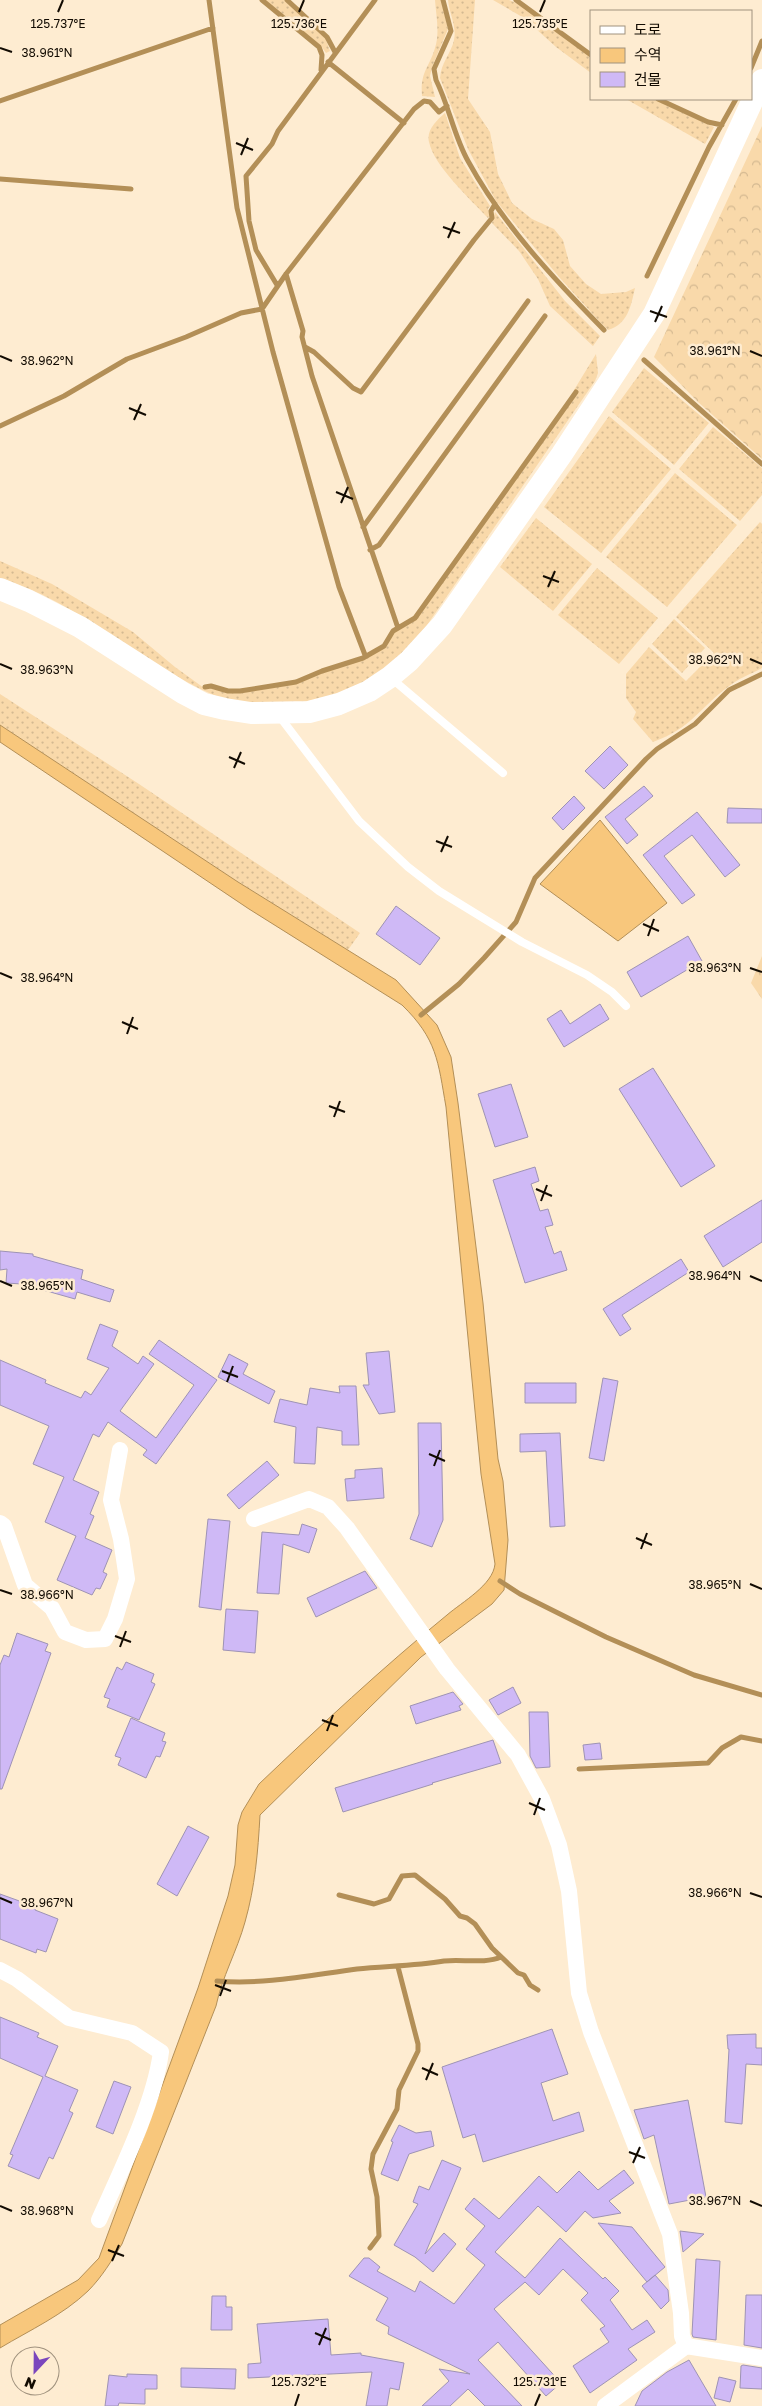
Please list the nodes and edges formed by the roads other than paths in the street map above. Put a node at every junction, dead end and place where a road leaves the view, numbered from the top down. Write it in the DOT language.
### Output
graph roads {
  1 [pos="762,80"];
  2 [pos="0,589"];
  3 [pos="390,677"];
  4 [pos="278,714"];
  5 [pos="503,773"];
  6 [pos="626,1006"];
  7 [pos="120,1450"];
  8 [pos="254,1519"];
  9 [pos="0,1523"];
  10 [pos="0,1970"];
  11 [pos="100,2220"];
  12 [pos="686,2346"];
  13 [pos="762,2358"];
  14 [pos="605,2406"];
  1 -- 3 [label="street"];
  2 -- 4 [label="street"];
  3 -- 4 [label="street"];
  3 -- 5 [label="lane"];
  4 -- 6 [label="lane"];
  7 -- 9 [label="street"];
  8 -- 12 [label="street"];
  10 -- 11 [label="street"];
  12 -- 13 [label="street"];
  12 -- 14 [label="street"];
}
